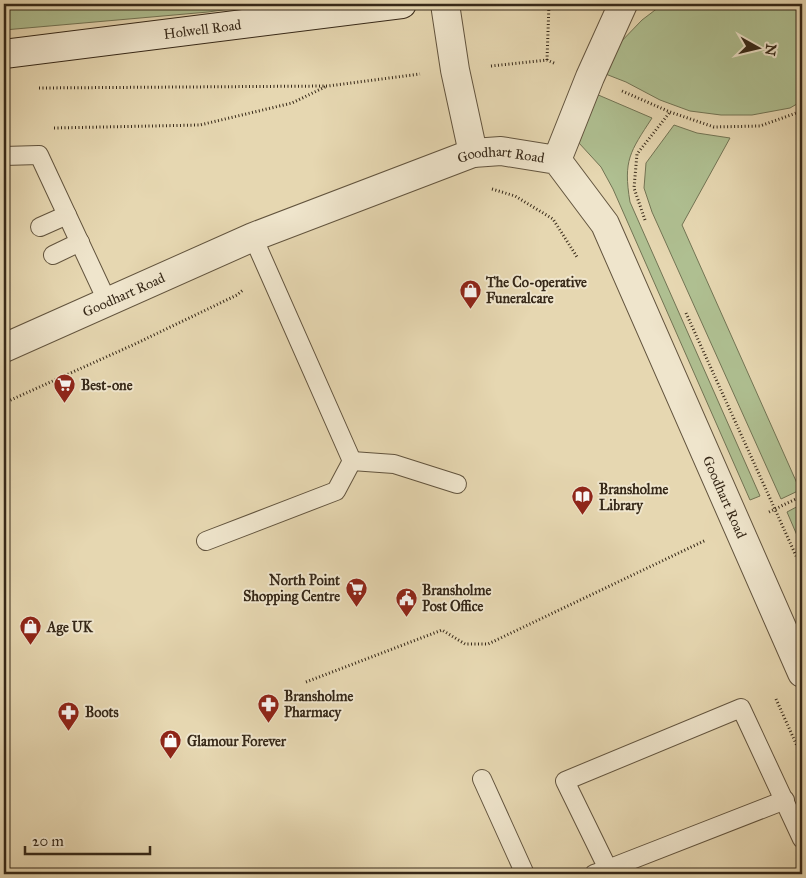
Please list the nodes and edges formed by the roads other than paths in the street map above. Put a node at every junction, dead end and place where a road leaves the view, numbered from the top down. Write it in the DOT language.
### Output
graph roads {
  1 [pos="402,4"];
  2 [pos="445,4"];
  3 [pos="623,4"];
  4 [pos="4,54"];
  5 [pos="473,153"];
  6 [pos="4,156"];
  7 [pos="557,160"];
  8 [pos="67,215"];
  9 [pos="40,227"];
  10 [pos="253,237"];
  11 [pos="80,242"];
  12 [pos="53,255"];
  13 [pos="108,303"];
  14 [pos="4,348"];
  15 [pos="352,461"];
  16 [pos="457,484"];
  17 [pos="206,541"];
  18 [pos="802,672"];
  19 [pos="482,779"];
  20 [pos="785,800"];
  21 [pos="802,839"];
  22 [pos="601,872"];
  23 [pos="524,874"];
  1 -- 4 [label="street, Holwell Road"];
  2 -- 5 [label="street"];
  3 -- 7 [label="street"];
  5 -- 7 [label="street, Goodhart Road"];
  5 -- 10 [label="street, Goodhart Road"];
  6 -- 8 [label="lane"];
  7 -- 18 [label="street, Goodhart Road"];
  8 -- 9 [label="lane"];
  8 -- 11 [label="lane"];
  10 -- 13 [label="street, Goodhart Road"];
  10 -- 15 [label="lane"];
  11 -- 12 [label="lane"];
  11 -- 13 [label="lane"];
  13 -- 14 [label="street, Goodhart Road"];
  15 -- 16 [label="lane"];
  15 -- 17 [label="lane"];
  19 -- 23 [label="lane"];
  20 -- 21 [label="lane"];
  20 -- 22 [label="lane"];
  20 -- 22 [label="lane"];
}
